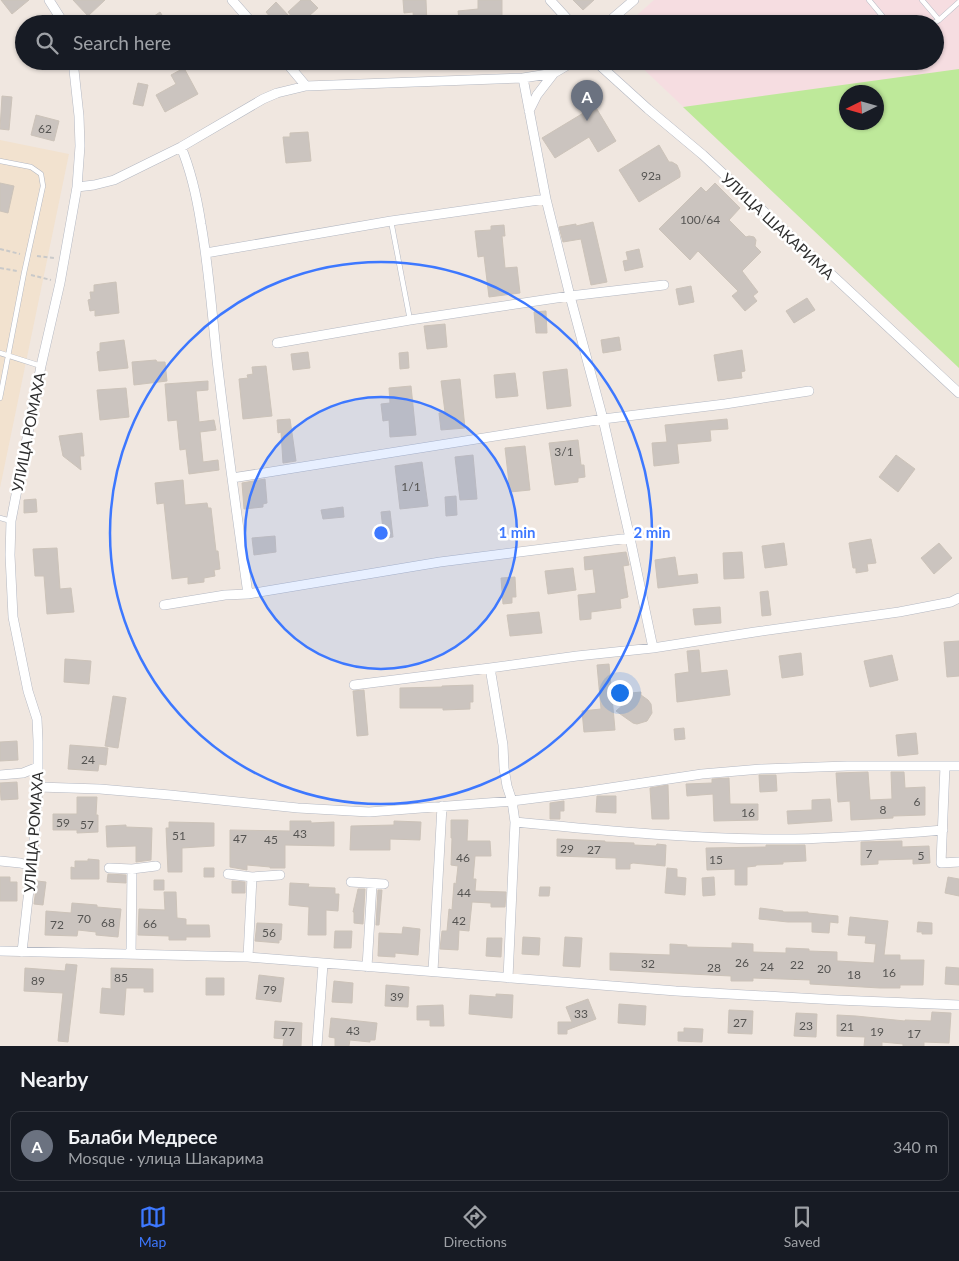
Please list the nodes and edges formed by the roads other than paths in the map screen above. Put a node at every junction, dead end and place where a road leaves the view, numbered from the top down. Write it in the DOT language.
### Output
graph roads {
  1 [pos="49,0"];
  2 [pos="232,0"];
  3 [pos="550,0"];
  4 [pos="634,0"];
  5 [pos="869,0"];
  6 [pos="922,0"];
  7 [pos="959,2"];
  8 [pos="58,15"];
  9 [pos="245,15"];
  10 [pos="564,15"];
  11 [pos="616,15"];
  12 [pos="882,15"];
  13 [pos="935,15"];
  14 [pos="944,16"];
  15 [pos="74,70"];
  16 [pos="293,70"];
  17 [pos="559,70"];
  18 [pos="604,70"];
  19 [pos="554,73"];
  20 [pos="523,78"];
  21 [pos="306,86"];
  22 [pos="529,111"];
  23 [pos="181,147"];
  24 [pos="0,161"];
  25 [pos="77,187"];
  26 [pos="546,200"];
  27 [pos="391,221"];
  28 [pos="206,253"];
  29 [pos="664,286"];
  30 [pos="570,296"];
  31 [pos="410,320"];
  32 [pos="277,343"];
  33 [pos="0,354"];
  34 [pos="8,355"];
  35 [pos="41,366"];
  36 [pos="809,391"];
  37 [pos="959,394"];
  38 [pos="0,398"];
  39 [pos="603,420"];
  40 [pos="232,478"];
  41 [pos="0,518"];
  42 [pos="11,521"];
  43 [pos="630,538"];
  44 [pos="248,594"];
  45 [pos="959,598"];
  46 [pos="164,605"];
  47 [pos="653,648"];
  48 [pos="490,668"];
  49 [pos="354,685"];
  50 [pos="38,766"];
  51 [pos="945,766"];
  52 [pos="959,766"];
  53 [pos="0,775"];
  54 [pos="38,787"];
  55 [pos="512,800"];
  56 [pos="442,806"];
  57 [pos="515,822"];
  58 [pos="943,830"];
  59 [pos="0,861"];
  60 [pos="959,862"];
  61 [pos="32,866"];
  62 [pos="156,866"];
  63 [pos="109,868"];
  64 [pos="132,869"];
  65 [pos="228,874"];
  66 [pos="280,875"];
  67 [pos="252,877"];
  68 [pos="351,882"];
  69 [pos="372,884"];
  70 [pos="384,884"];
  71 [pos="0,951"];
  72 [pos="22,952"];
  73 [pos="131,954"];
  74 [pos="248,957"];
  75 [pos="323,964"];
  76 [pos="367,967"];
  77 [pos="433,971"];
  78 [pos="508,978"];
  79 [pos="959,1005"];
  80 [pos="317,1046"];
  1 -- 8 [label="street"];
  2 -- 9 [label="street"];
  3 -- 10 [label="street"];
  4 -- 11 [label="street"];
  5 -- 12 [label="lane"];
  6 -- 13 [label="lane"];
  7 -- 14 [label="lane"];
  15 -- 25 [label="street, УЛИЦА РОМАХА"];
  16 -- 21 [label="street"];
  17 -- 19 [label="street"];
  18 -- 37 [label="street, УЛИЦА ШАКАРИМА"];
  19 -- 20 [label="street"];
  19 -- 22 [label="street"];
  20 -- 21 [label="street"];
  20 -- 22 [label="street"];
  21 -- 23 [label="street"];
  22 -- 26 [label="street"];
  23 -- 25 [label="street"];
  23 -- 28 [label="street"];
  24 -- 34 [label="lane"];
  25 -- 35 [label="street, УЛИЦА РОМАХА"];
  26 -- 27 [label="street"];
  26 -- 30 [label="street"];
  27 -- 28 [label="street"];
  27 -- 31 [label="lane"];
  28 -- 40 [label="street"];
  29 -- 30 [label="street"];
  30 -- 31 [label="street"];
  30 -- 39 [label="street"];
  31 -- 32 [label="street"];
  33 -- 34 [label="lane"];
  34 -- 35 [label="lane"];
  34 -- 38 [label="lane"];
  35 -- 42 [label="street, УЛИЦА РОМАХА"];
  36 -- 39 [label="street"];
  39 -- 40 [label="street"];
  39 -- 43 [label="street"];
  40 -- 44 [label="street"];
  41 -- 42 [label="lane"];
  42 -- 50 [label="street, УЛИЦА РОМАХА"];
  43 -- 44 [label="street"];
  43 -- 47 [label="street"];
  44 -- 46 [label="street"];
  45 -- 47 [label="street"];
  47 -- 48 [label="street"];
  48 -- 49 [label="street"];
  48 -- 55 [label="street"];
  50 -- 53 [label="street"];
  50 -- 54 [label="street, УЛИЦА РОМАХА"];
  51 -- 52 [label="street"];
  51 -- 55 [label="street"];
  51 -- 58 [label="street"];
  54 -- 56 [label="street"];
  54 -- 61 [label="street, УЛИЦА РОМАХА"];
  55 -- 56 [label="street"];
  55 -- 57 [label="street"];
  56 -- 77 [label="street"];
  57 -- 58 [label="street"];
  57 -- 78 [label="street"];
  58 -- 60 [label="street"];
  59 -- 61 [label="street"];
  61 -- 72 [label="street, УЛИЦА РОМАХА"];
  62 -- 64 [label="street"];
  63 -- 64 [label="street"];
  64 -- 73 [label="street"];
  65 -- 67 [label="street"];
  66 -- 67 [label="street"];
  67 -- 74 [label="street"];
  68 -- 69 [label="street"];
  69 -- 70 [label="street"];
  69 -- 76 [label="street"];
  71 -- 72 [label="street"];
  72 -- 73 [label="street"];
  73 -- 74 [label="street"];
  74 -- 75 [label="street"];
  75 -- 76 [label="street"];
  75 -- 80 [label="street"];
  76 -- 77 [label="street"];
  77 -- 78 [label="street"];
  78 -- 79 [label="street"];
}
